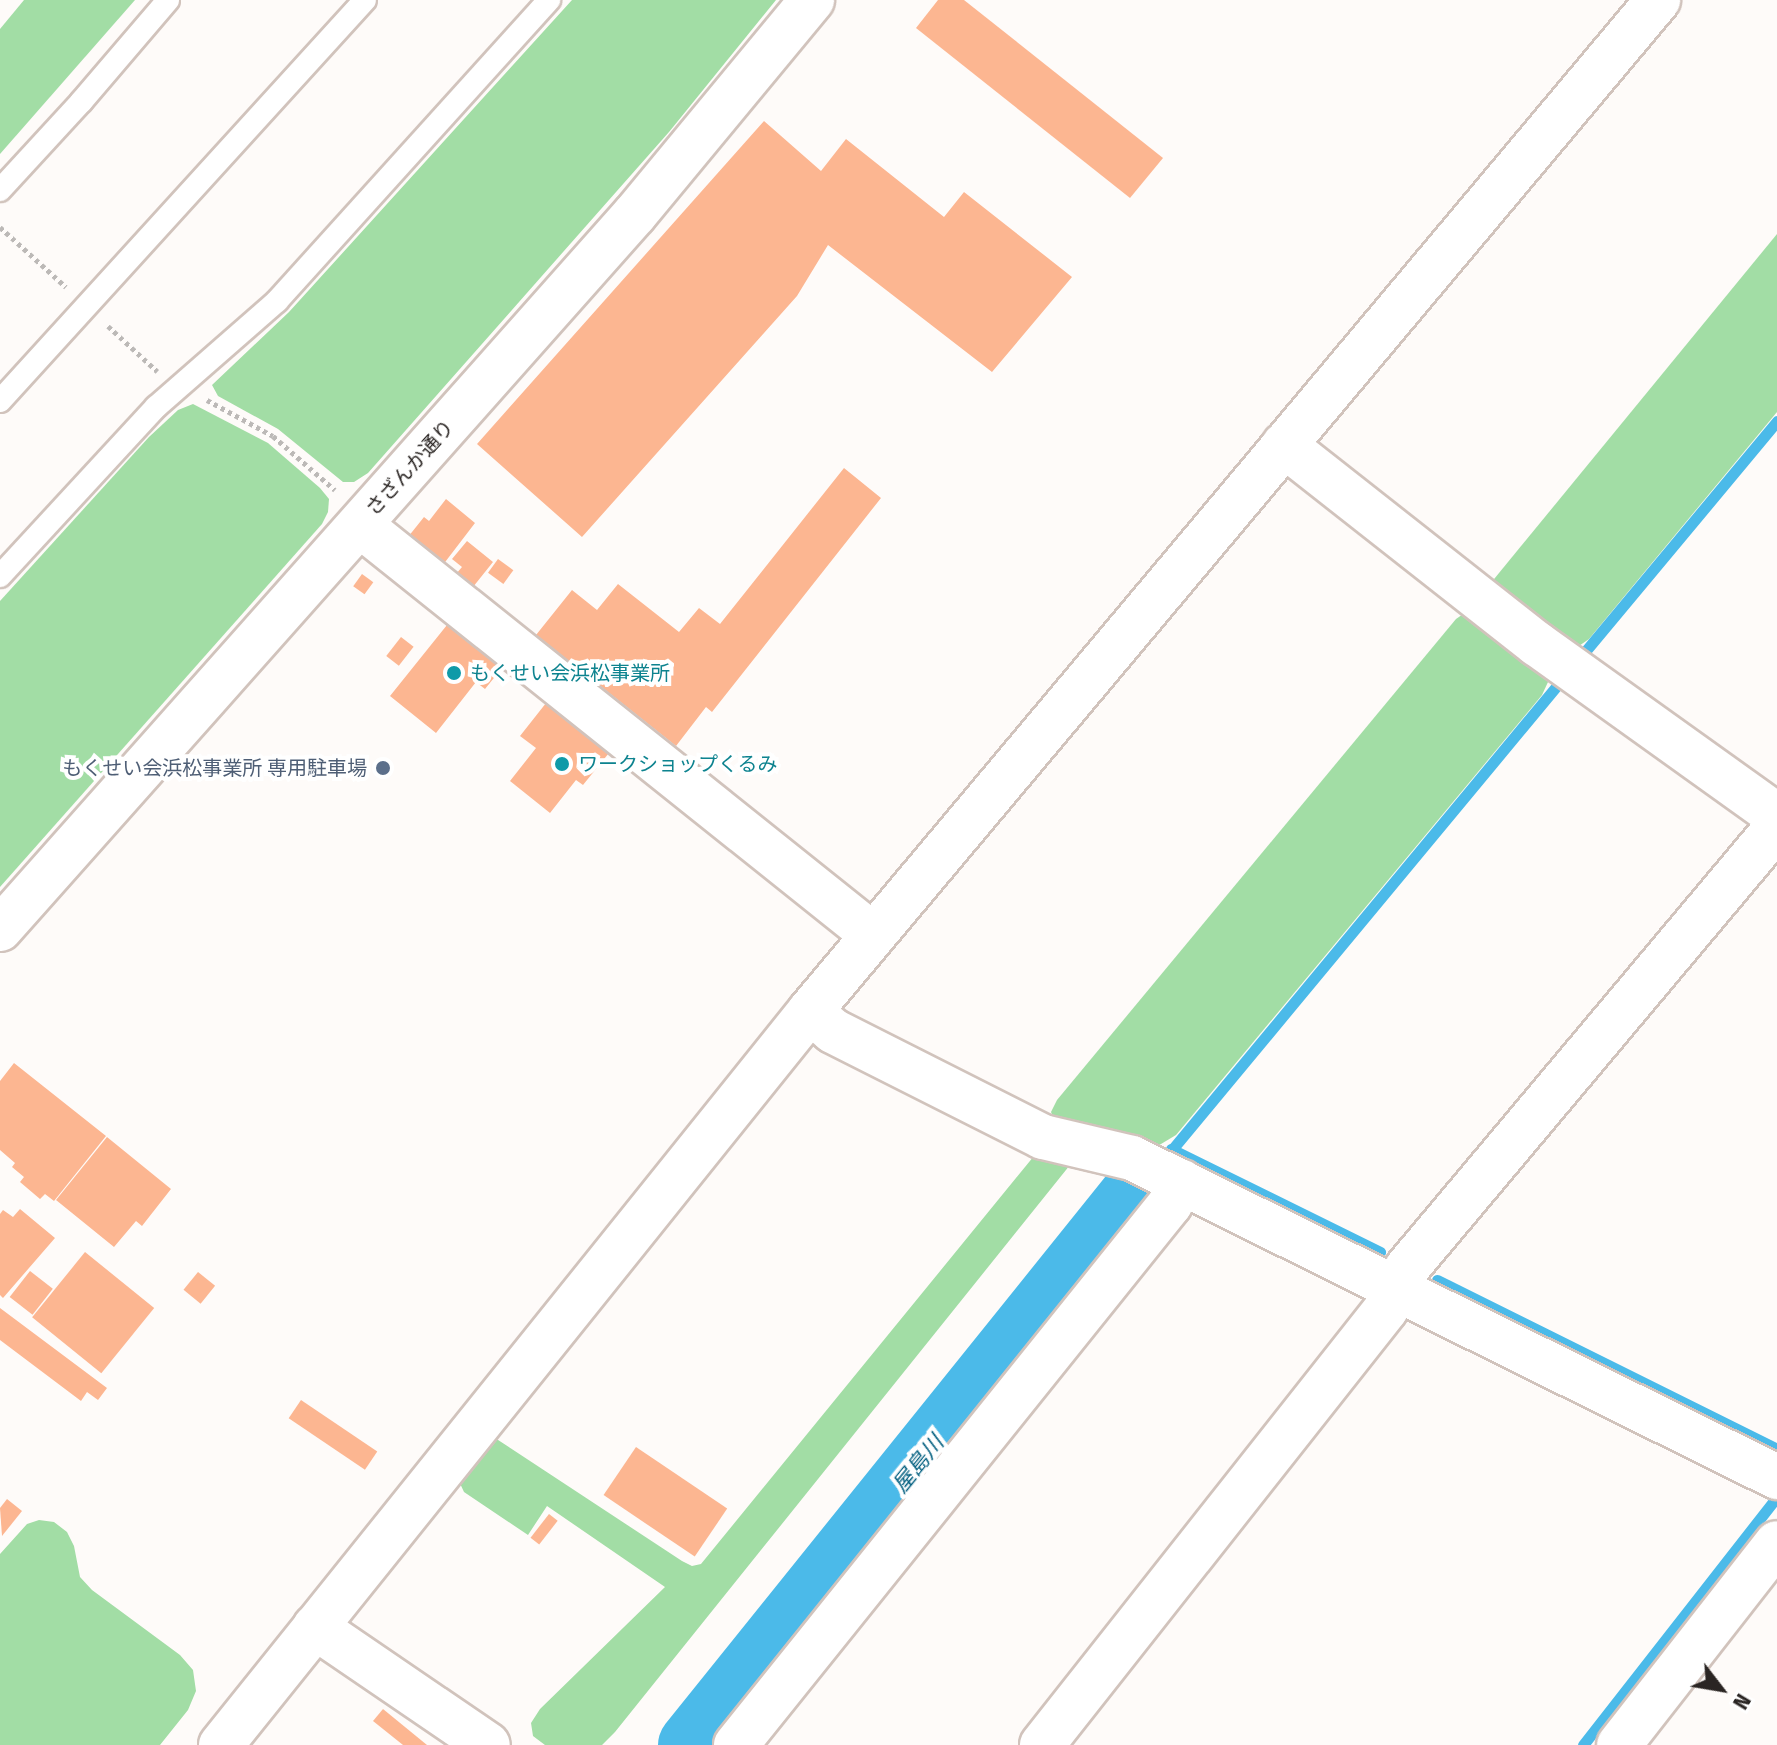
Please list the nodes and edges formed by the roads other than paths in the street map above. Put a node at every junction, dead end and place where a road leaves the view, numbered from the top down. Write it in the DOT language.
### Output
graph roads {
  1 [pos="168,0"];
  2 [pos="365,0"];
  3 [pos="549,0"];
  4 [pos="812,0"];
  5 [pos="1658,0"];
  6 [pos="0,190"];
  7 [pos="0,401"];
  8 [pos="1284,445"];
  9 [pos="360,525"];
  10 [pos="0,576"];
  11 [pos="1777,816"];
  12 [pos="1777,827"];
  13 [pos="0,929"];
  14 [pos="873,935"];
  15 [pos="810,1011"];
  16 [pos="1181,1182"];
  17 [pos="1397,1288"];
  18 [pos="1777,1477"];
  19 [pos="1777,1543"];
  20 [pos="315,1627"];
  21 [pos="221,1745"];
  22 [pos="488,1745"];
  23 [pos="736,1745"];
  24 [pos="1042,1745"];
  25 [pos="1619,1745"];
  1 -- 6 [label="lane"];
  2 -- 7 [label="lane"];
  3 -- 10 [label="lane"];
  4 -- 9 [label="street, さざんか通り"];
  5 -- 8 [label="street"];
  8 -- 11 [label="street"];
  8 -- 14 [label="street"];
  9 -- 13 [label="street, さざんか通り"];
  9 -- 14 [label="street"];
  12 -- 17 [label="street"];
  14 -- 15 [label="street"];
  15 -- 16 [label="street"];
  15 -- 20 [label="street"];
  16 -- 17 [label="street"];
  16 -- 23 [label="street"];
  17 -- 18 [label="street"];
  17 -- 24 [label="street"];
  19 -- 25 [label="street"];
  20 -- 21 [label="street"];
  20 -- 22 [label="street"];
}
